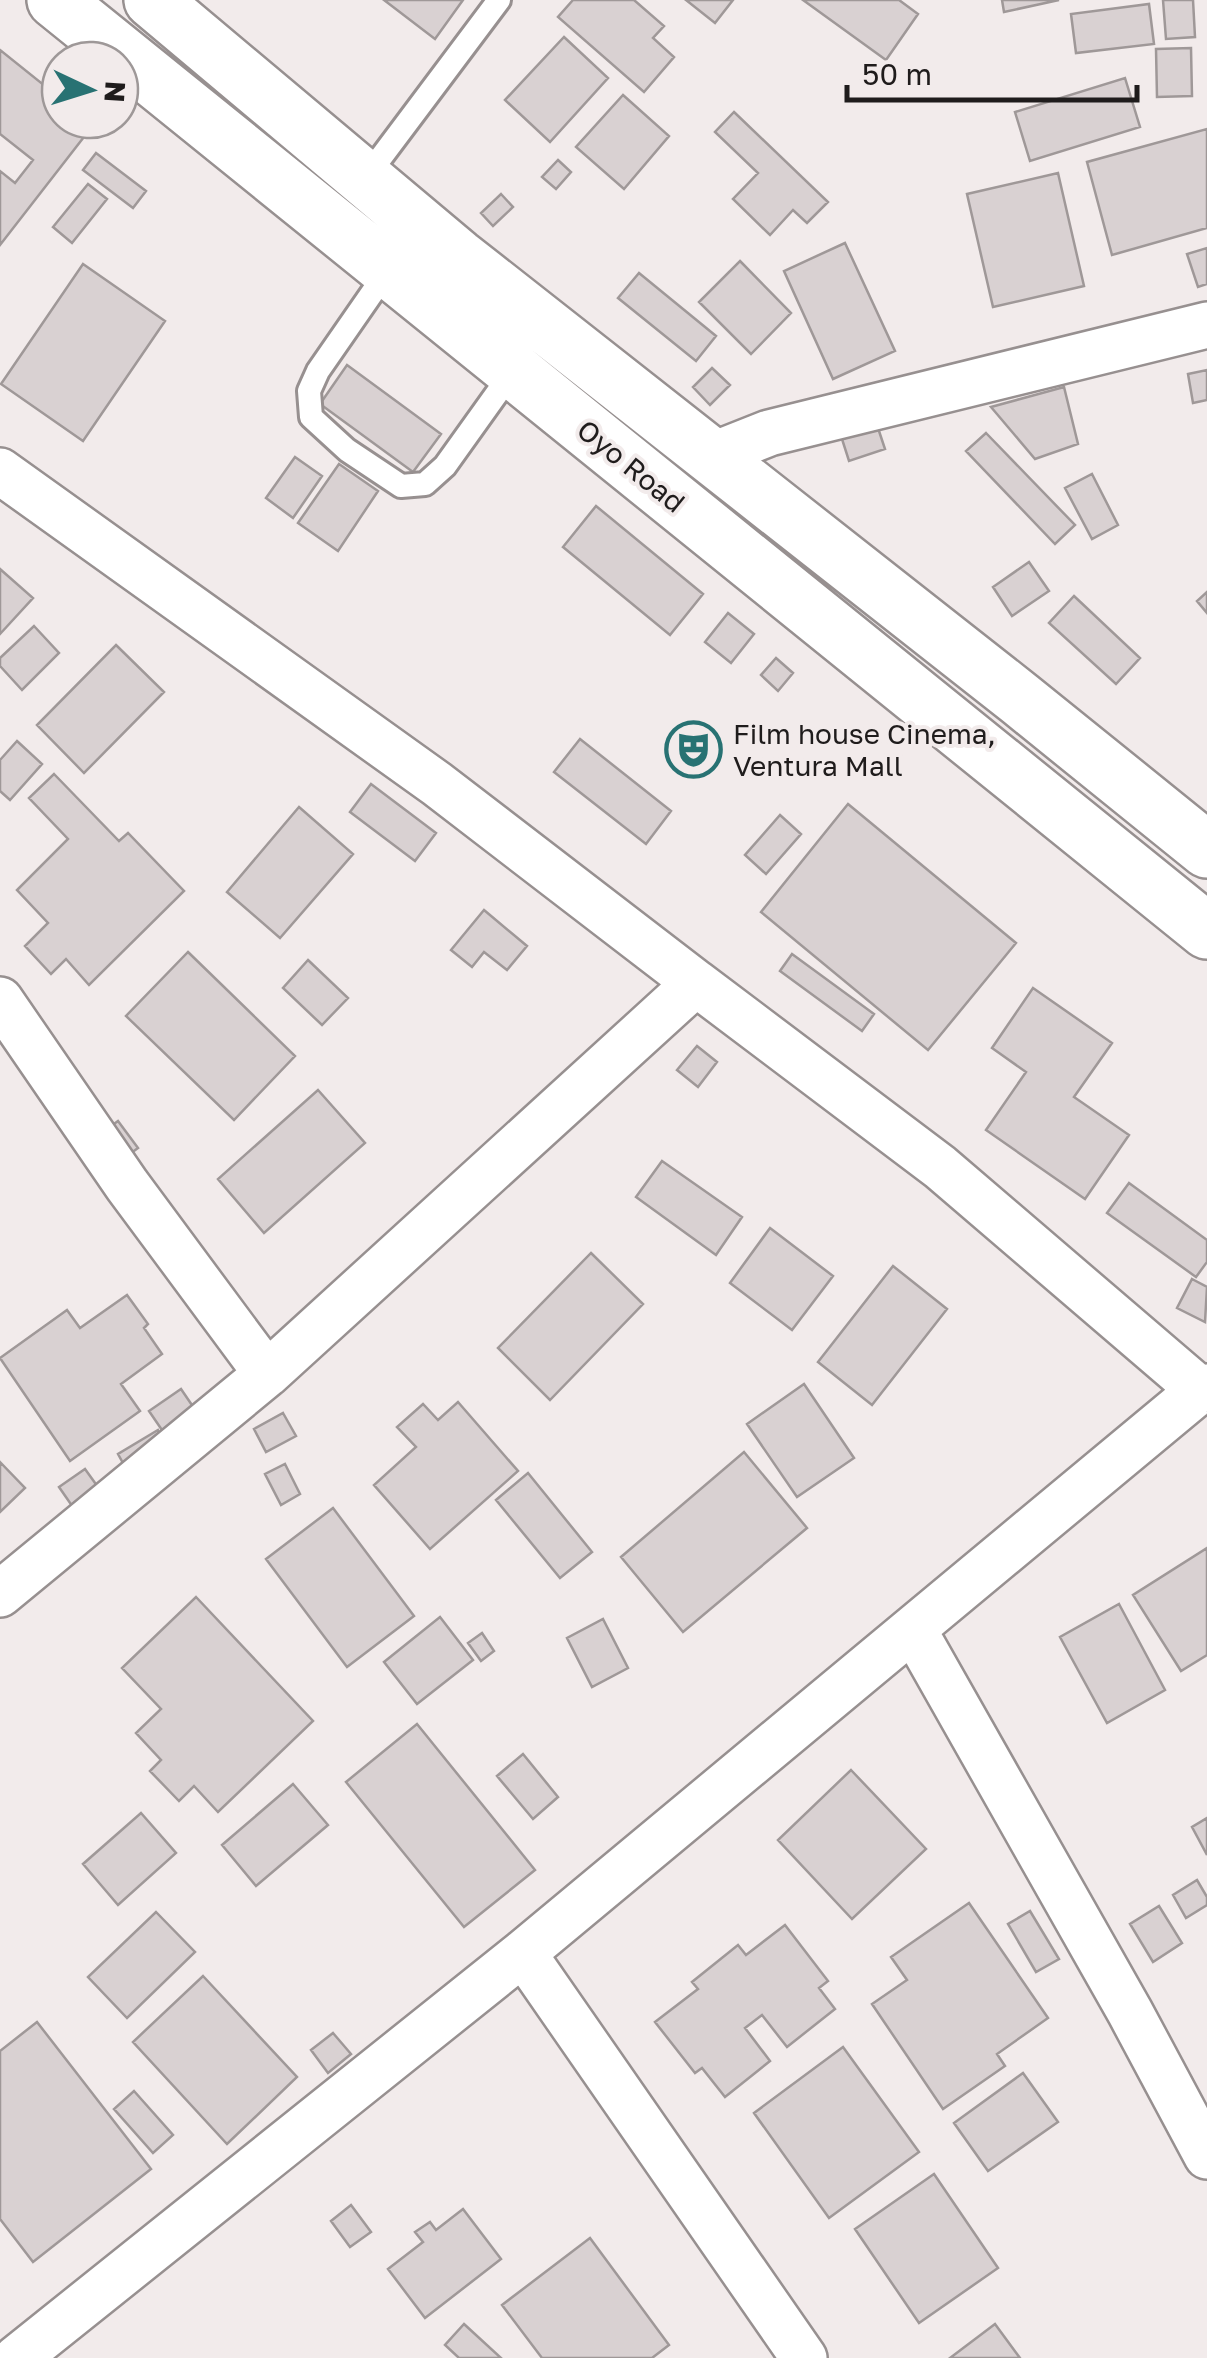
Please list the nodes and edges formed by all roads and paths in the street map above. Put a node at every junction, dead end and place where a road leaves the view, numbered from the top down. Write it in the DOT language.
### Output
graph roads {
  1 [pos="55,0"];
  2 [pos="152,0"];
  3 [pos="498,0"];
  4 [pos="364,180"];
  5 [pos="388,270"];
  6 [pos="1207,325"];
  7 [pos="514,371"];
  8 [pos="710,456"];
  9 [pos="0,471"];
  10 [pos="1207,850"];
  11 [pos="1207,931"];
  12 [pos="696,983"];
  13 [pos="0,1000"];
  14 [pos="266,1374"];
  15 [pos="1204,1389"];
  16 [pos="0,1594"];
  17 [pos="913,1629"];
  18 [pos="522,1953"];
  19 [pos="1207,2156"];
  20 [pos="0,2344"];
  21 [pos="13,2358"];
  22 [pos="804,2358"];
  1 -- 5 [label="main road, Oyo Road"];
  2 -- 4 [label="main road, Oyo Road"];
  3 -- 4 [label="lane"];
  4 -- 8 [label="main road, Oyo Road"];
  5 -- 7 [label="main road, Oyo Road"];
  5 -- 7 [label="lane"];
  6 -- 8 [label="street"];
  7 -- 11 [label="main road, Oyo Road"];
  8 -- 10 [label="main road, Oyo Road"];
  9 -- 12 [label="street"];
  12 -- 14 [label="street"];
  12 -- 15 [label="street"];
  13 -- 14 [label="street"];
  14 -- 16 [label="street"];
  15 -- 17 [label="street"];
  17 -- 18 [label="street"];
  17 -- 19 [label="street"];
  18 -- 21 [label="street"];
  18 -- 22 [label="street"];
  20 -- 21 [label="street"];
}
